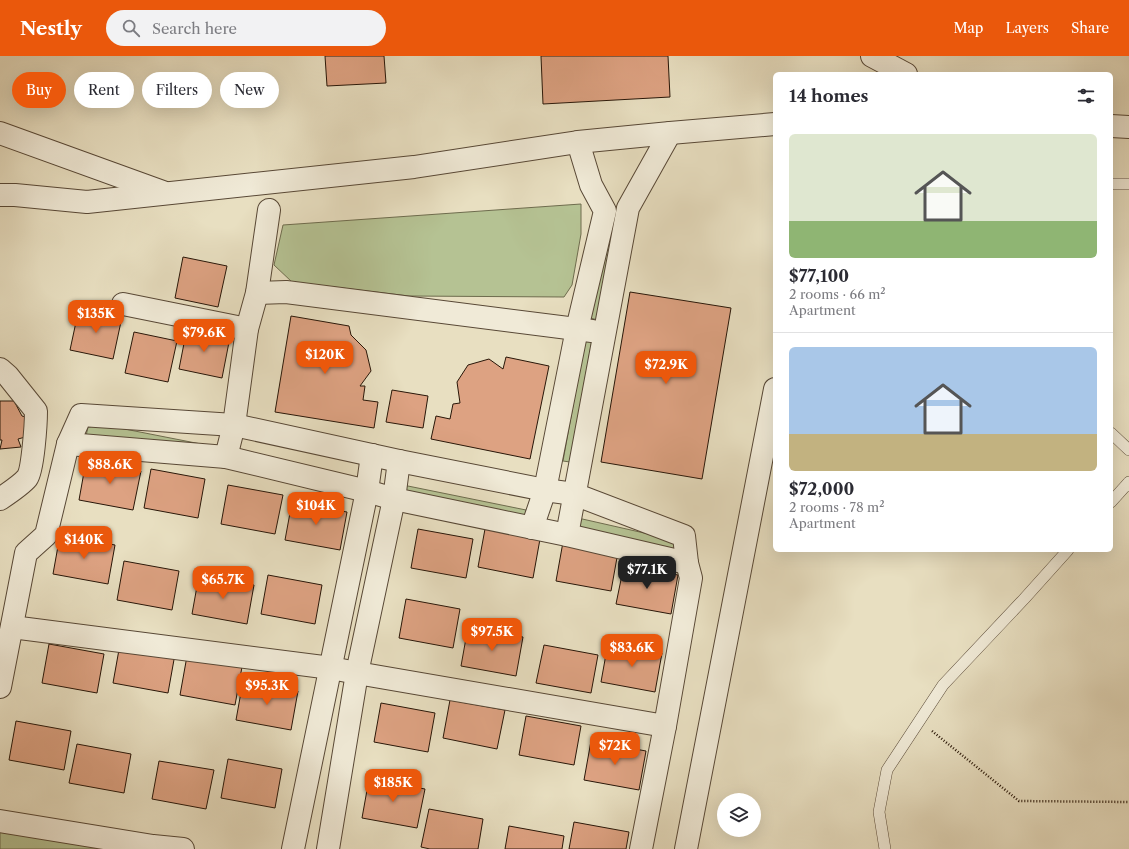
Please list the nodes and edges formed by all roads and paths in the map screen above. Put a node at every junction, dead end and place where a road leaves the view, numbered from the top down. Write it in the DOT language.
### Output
graph roads {
  1 [pos="872,56"];
  2 [pos="902,72"];
  3 [pos="773,124"];
  4 [pos="1113,126"];
  5 [pos="1129,126"];
  6 [pos="0,133"];
  7 [pos="670,133"];
  8 [pos="578,142"];
  9 [pos="1113,184"];
  10 [pos="1129,184"];
  11 [pos="168,193"];
  12 [pos="0,195"];
  13 [pos="269,210"];
  14 [pos="257,293"];
  15 [pos="123,304"];
  16 [pos="246,329"];
  17 [pos="577,329"];
  18 [pos="605,333"];
  19 [pos="0,369"];
  20 [pos="773,399"];
  21 [pos="234,425"];
  22 [pos="1113,435"];
  23 [pos="68,444"];
  24 [pos="1129,450"];
  25 [pos="372,455"];
  26 [pos="226,457"];
  27 [pos="399,461"];
  28 [pos="1129,482"];
  29 [pos="544,490"];
  30 [pos="367,491"];
  31 [pos="574,494"];
  32 [pos="0,499"];
  33 [pos="394,499"];
  34 [pos="1113,500"];
  35 [pos="532,528"];
  36 [pos="567,535"];
  37 [pos="1066,552"];
  38 [pos="687,563"];
  39 [pos="12,627"];
  40 [pos="331,668"];
  41 [pos="357,673"];
  42 [pos="0,687"];
  43 [pos="919,722"];
  44 [pos="665,726"];
  45 [pos="1129,802"];
  46 [pos="0,821"];
  47 [pos="183,849"];
  48 [pos="293,849"];
  49 [pos="328,849"];
  50 [pos="641,849"];
  51 [pos="686,849"];
  52 [pos="885,849"];
  1 -- 2 [label="street"];
  3 -- 7 [label="street"];
  4 -- 5 [label="street"];
  6 -- 11 [label="street"];
  7 -- 8 [label="street"];
  7 -- 18 [label="street"];
  8 -- 11 [label="street"];
  8 -- 17 [label="street"];
  9 -- 10 [label="lane"];
  11 -- 12 [label="street"];
  13 -- 14 [label="street"];
  14 -- 16 [label="street"];
  14 -- 17 [label="street"];
  15 -- 16 [label="street"];
  16 -- 21 [label="street"];
  17 -- 18 [label="street"];
  17 -- 29 [label="street"];
  18 -- 31 [label="street"];
  19 -- 32 [label="street"];
  20 -- 51 [label="street"];
  21 -- 23 [label="street"];
  21 -- 25 [label="street"];
  21 -- 26 [label="street"];
  22 -- 24 [label="lane"];
  23 -- 26 [label="street"];
  23 -- 39 [label="street"];
  25 -- 27 [label="street"];
  25 -- 30 [label="street"];
  26 -- 30 [label="street"];
  27 -- 29 [label="street"];
  27 -- 33 [label="street"];
  28 -- 34 [label="lane"];
  29 -- 31 [label="street"];
  29 -- 35 [label="street"];
  30 -- 33 [label="street"];
  30 -- 40 [label="street"];
  31 -- 36 [label="street"];
  31 -- 38 [label="street"];
  33 -- 35 [label="street"];
  33 -- 41 [label="street"];
  35 -- 36 [label="street"];
  36 -- 38 [label="street"];
  37 -- 43 [label="lane"];
  38 -- 44 [label="street"];
  39 -- 40 [label="street"];
  39 -- 42 [label="street"];
  40 -- 41 [label="street"];
  40 -- 48 [label="street"];
  41 -- 44 [label="street"];
  41 -- 49 [label="street"];
  43 -- 45 [label="path"];
  43 -- 52 [label="lane"];
  44 -- 50 [label="street"];
  46 -- 47 [label="street"];
}
